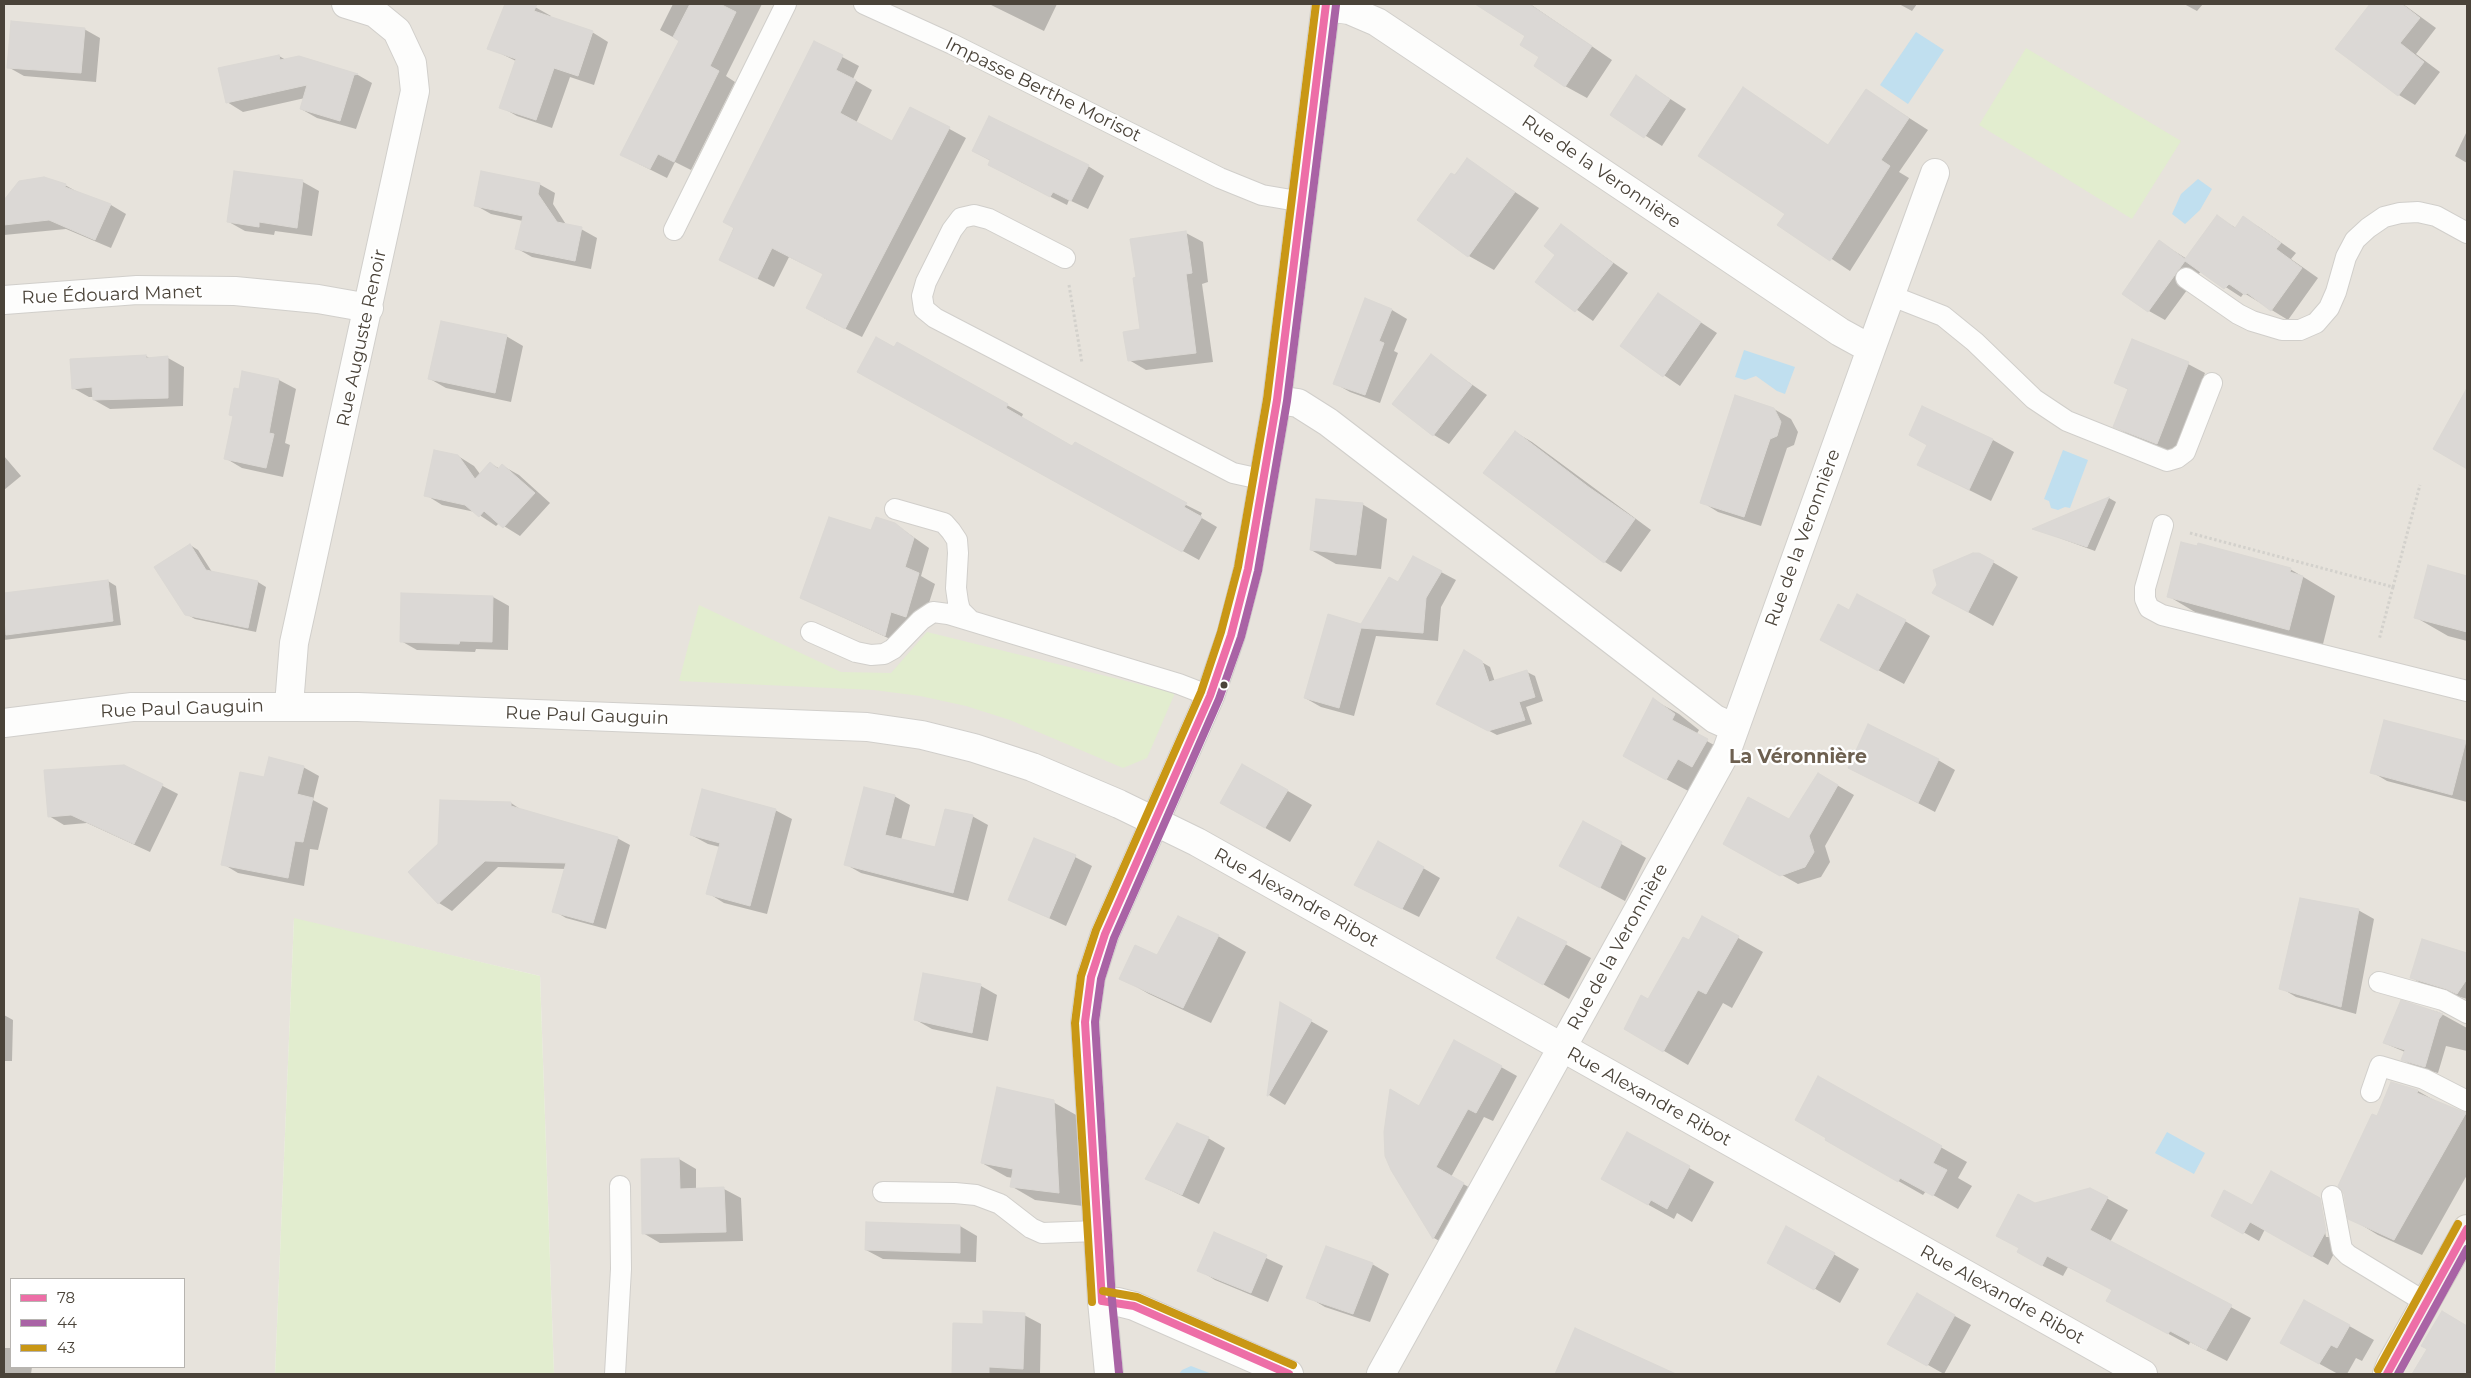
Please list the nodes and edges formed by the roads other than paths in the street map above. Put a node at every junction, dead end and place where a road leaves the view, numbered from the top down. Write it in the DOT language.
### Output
graph roads {
  1 [pos="346,4"];
  2 [pos="786,4"];
  3 [pos="864,4"];
  4 [pos="1326,5"];
  5 [pos="1935,173"];
  6 [pos="1303,202"];
  7 [pos="674,230"];
  8 [pos="2467,233"];
  9 [pos="1064,258"];
  10 [pos="2186,278"];
  11 [pos="1892,296"];
  12 [pos="4,300"];
  13 [pos="369,308"];
  14 [pos="1871,349"];
  15 [pos="2212,384"];
  16 [pos="1277,400"];
  17 [pos="1265,480"];
  18 [pos="895,509"];
  19 [pos="2163,525"];
  20 [pos="970,620"];
  21 [pos="811,632"];
  22 [pos="2467,691"];
  23 [pos="1210,696"];
  24 [pos="289,705"];
  25 [pos="4,723"];
  26 [pos="1735,728"];
  27 [pos="1154,820"];
  28 [pos="2379,982"];
  29 [pos="2467,1014"];
  30 [pos="1562,1048"];
  31 [pos="2371,1092"];
  32 [pos="2467,1101"];
  33 [pos="620,1186"];
  34 [pos="883,1192"];
  35 [pos="2332,1196"];
  36 [pos="2467,1229"];
  37 [pos="1098,1231"];
  38 [pos="1102,1301"];
  39 [pos="2426,1302"];
  40 [pos="616,1374"];
  41 [pos="1108,1374"];
  42 [pos="1289,1374"];
  43 [pos="1382,1374"];
  44 [pos="2143,1374"];
  45 [pos="2387,1374"];
  1 -- 13 [label="street, Rue Auguste Renoir"];
  2 -- 7 [label="lane"];
  3 -- 6 [label="lane, Impasse Berthe Morisot"];
  4 -- 6 [label="street"];
  4 -- 14 [label="street, Rue de la Veronnière"];
  5 -- 11 [label="street, Rue de la Veronnière"];
  6 -- 16 [label="street"];
  8 -- 10 [label="lane"];
  9 -- 17 [label="lane"];
  11 -- 14 [label="street, Rue de la Veronnière"];
  11 -- 15 [label="lane"];
  12 -- 13 [label="street, Rue Édouard Manet"];
  13 -- 24 [label="street, Rue Auguste Renoir"];
  14 -- 26 [label="street, Rue de la Veronnière"];
  16 -- 17 [label="street"];
  16 -- 26 [label="street"];
  17 -- 23 [label="street"];
  18 -- 20 [label="lane"];
  19 -- 22 [label="lane"];
  20 -- 21 [label="lane"];
  20 -- 23 [label="lane"];
  23 -- 27 [label="street"];
  24 -- 25 [label="street, Rue Paul Gauguin"];
  24 -- 27 [label="street, Rue Paul Gauguin"];
  26 -- 30 [label="street, Rue de la Veronnière"];
  27 -- 30 [label="street, Rue Alexandre Ribot"];
  27 -- 37 [label="street"];
  28 -- 29 [label="lane"];
  30 -- 43 [label="street, Rue de la Veronnière"];
  30 -- 44 [label="street, Rue Alexandre Ribot"];
  31 -- 32 [label="lane"];
  33 -- 40 [label="lane"];
  34 -- 37 [label="lane"];
  35 -- 39 [label="lane"];
  36 -- 39 [label="main road"];
  37 -- 38 [label="street"];
  38 -- 41 [label="street"];
  38 -- 42 [label="street"];
  39 -- 45 [label="main road"];
}
